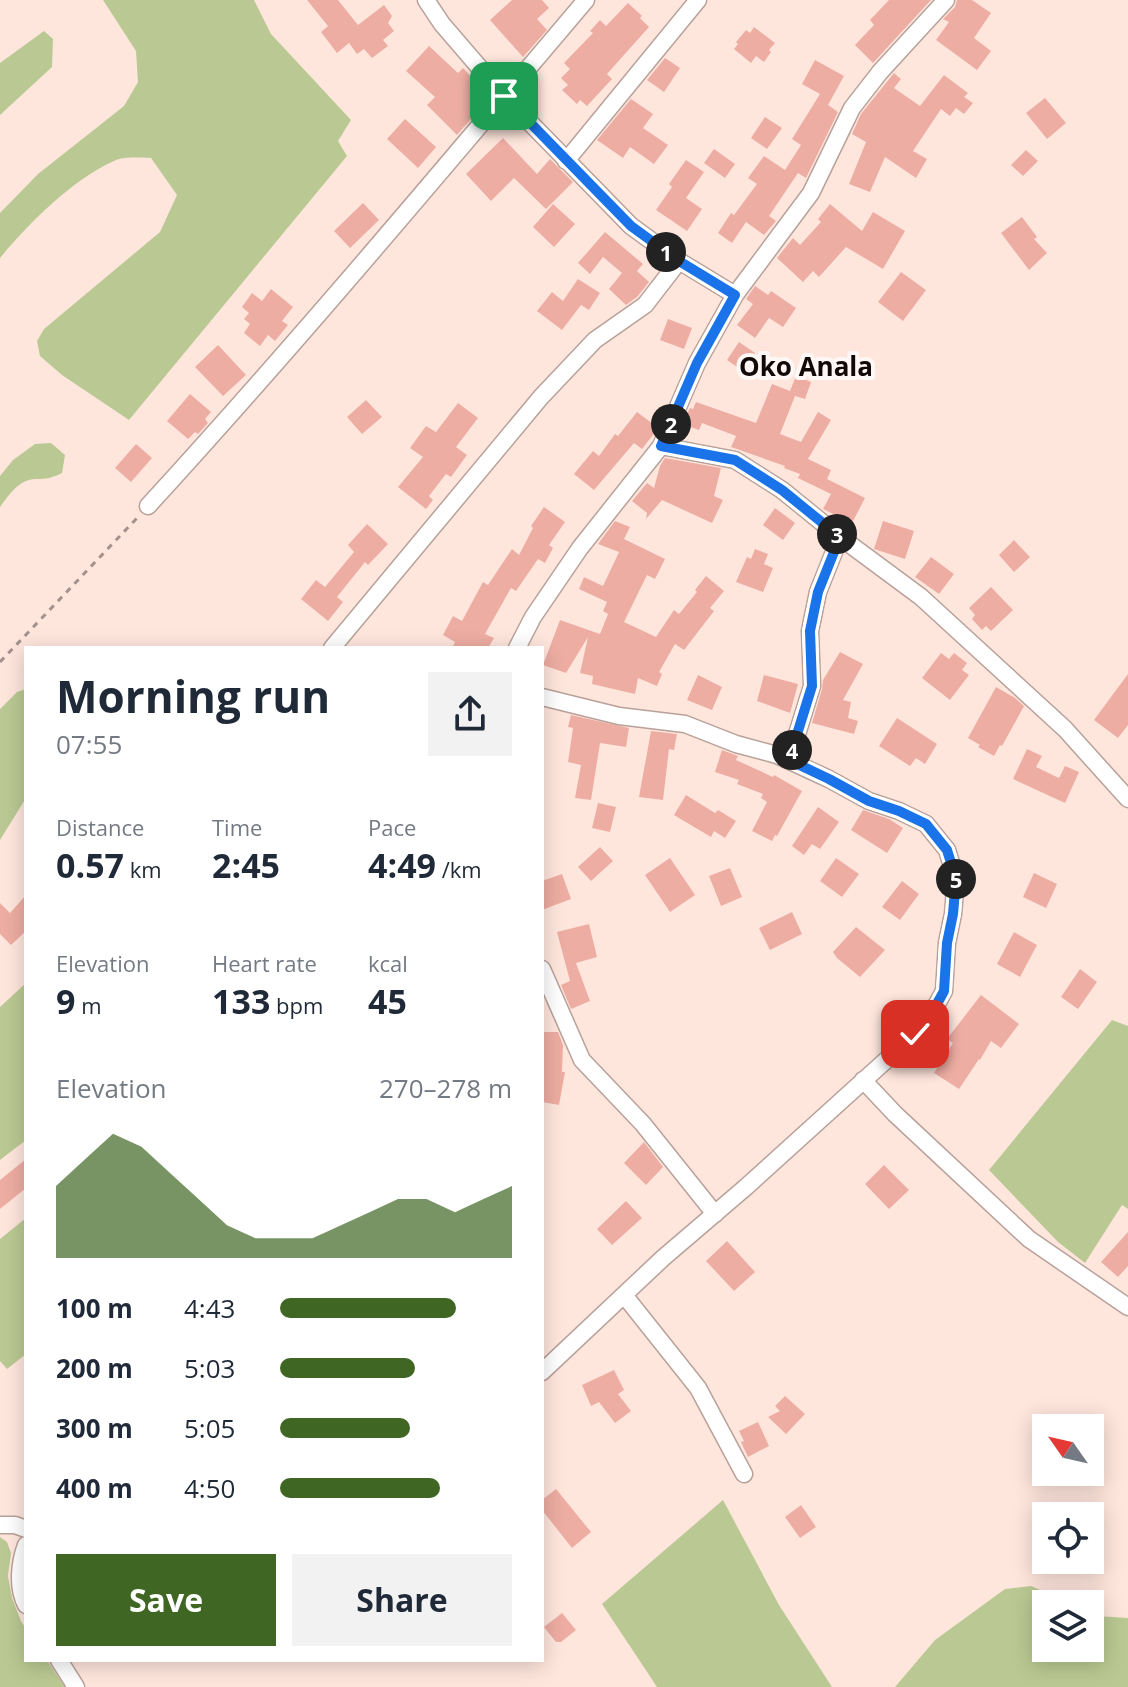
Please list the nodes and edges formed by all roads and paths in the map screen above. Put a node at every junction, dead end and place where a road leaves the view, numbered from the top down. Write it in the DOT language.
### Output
graph roads {
  1 [pos="426,0"];
  2 [pos="586,0"];
  3 [pos="698,0"];
  4 [pos="946,0"];
  5 [pos="504,96"];
  6 [pos="566,161"];
  7 [pos="679,261"];
  8 [pos="735,295"];
  9 [pos="661,446"];
  10 [pos="148,506"];
  11 [pos="840,537"];
  12 [pos="334,646"];
  13 [pos="518,646"];
  14 [pos="0,662"];
  15 [pos="544,697"];
  16 [pos="789,760"];
  17 [pos="1128,799"];
  18 [pos="544,974"];
  19 [pos="863,1080"];
  20 [pos="715,1214"];
  21 [pos="624,1295"];
  22 [pos="1128,1307"];
  23 [pos="544,1370"];
  24 [pos="744,1474"];
  25 [pos="0,1525"];
  26 [pos="24,1528"];
  27 [pos="24,1550"];
  28 [pos="24,1602"];
  29 [pos="60,1662"];
  30 [pos="76,1687"];
  1 -- 5 [label="street"];
  2 -- 5 [label="street"];
  3 -- 6 [label="street"];
  4 -- 8 [label="street"];
  5 -- 6 [label="street"];
  5 -- 10 [label="street"];
  6 -- 7 [label="street"];
  7 -- 8 [label="street"];
  7 -- 12 [label="street"];
  8 -- 9 [label="street"];
  9 -- 11 [label="street"];
  9 -- 13 [label="street"];
  10 -- 14 [label="path"];
  11 -- 16 [label="street"];
  11 -- 17 [label="street"];
  15 -- 16 [label="street"];
  16 -- 19 [label="street"];
  18 -- 20 [label="street"];
  19 -- 20 [label="street"];
  19 -- 22 [label="street"];
  20 -- 21 [label="street"];
  21 -- 23 [label="street"];
  21 -- 24 [label="street"];
  25 -- 26 [label="street"];
  27 -- 28 [label="street"];
  29 -- 30 [label="street"];
}
